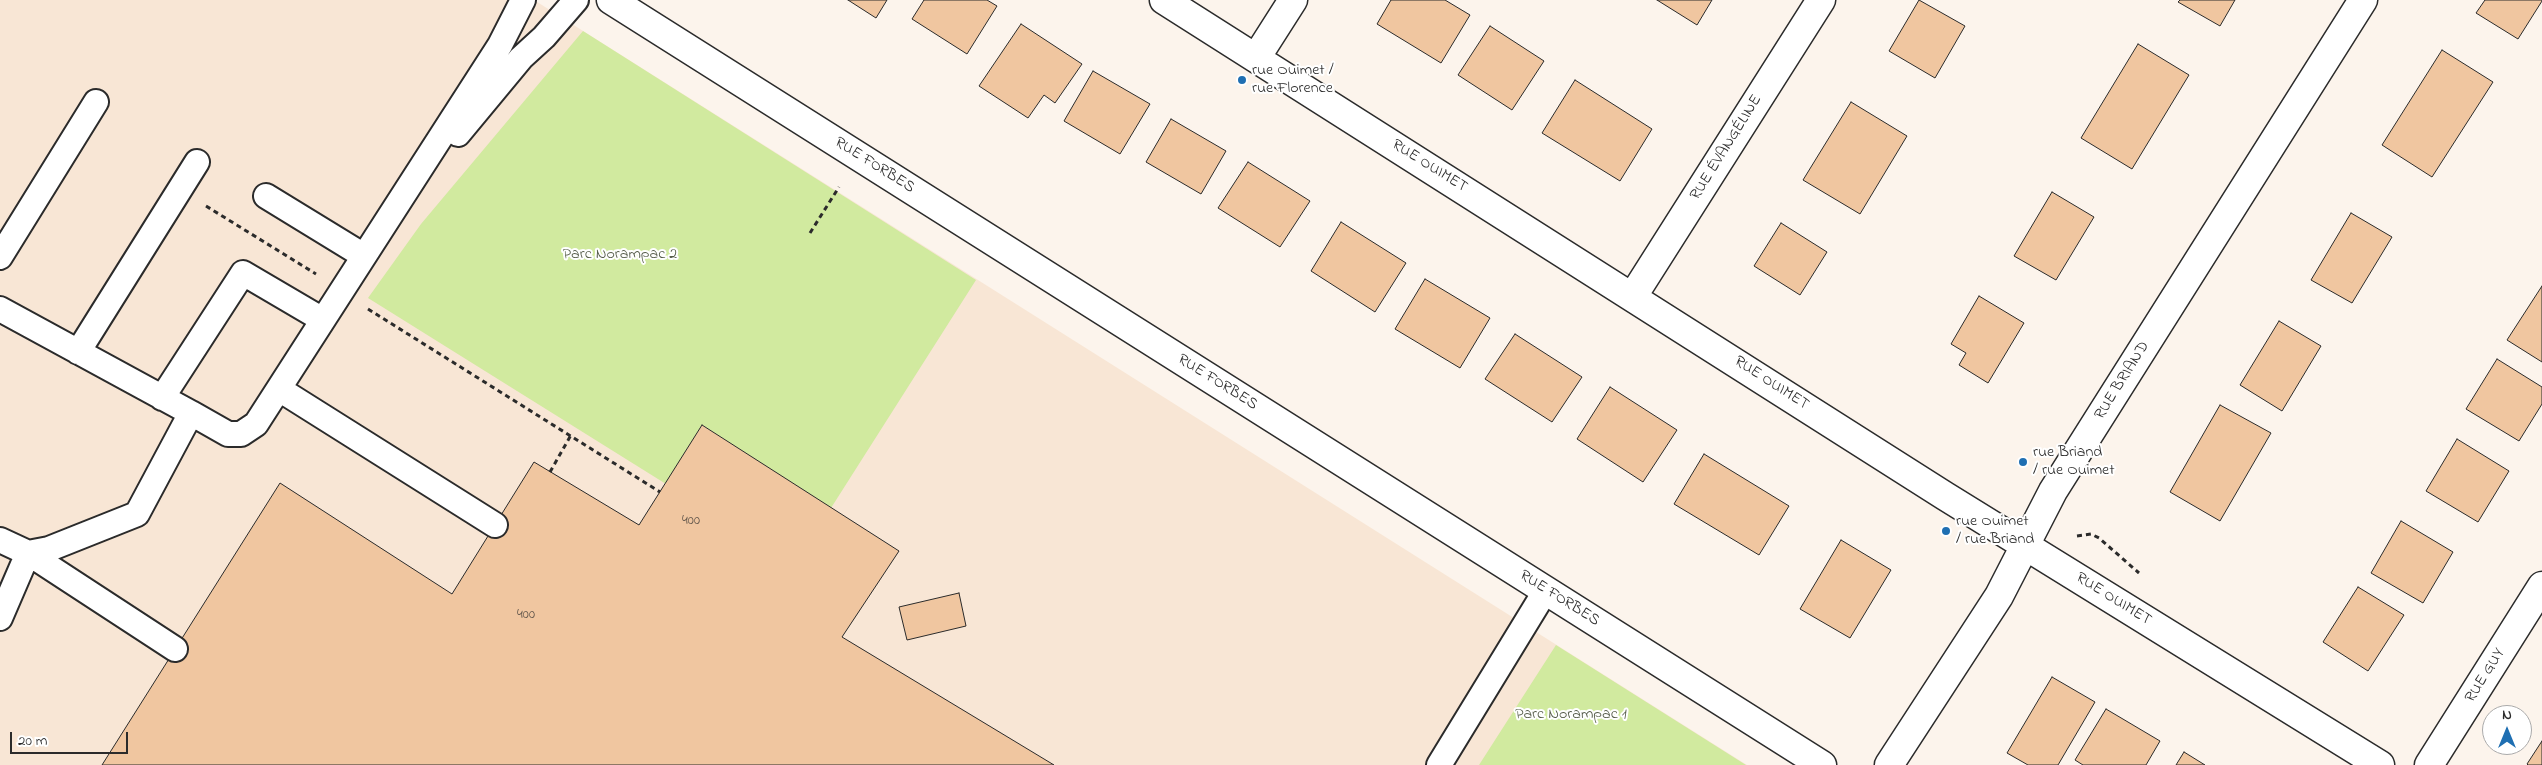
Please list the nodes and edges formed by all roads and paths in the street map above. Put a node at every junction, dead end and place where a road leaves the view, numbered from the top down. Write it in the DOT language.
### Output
graph roads {
  1 [pos="523,0"];
  2 [pos="576,0"];
  3 [pos="611,0"];
  4 [pos="1164,0"];
  5 [pos="1293,0"];
  6 [pos="1820,0"];
  7 [pos="2363,0"];
  8 [pos="1256,58"];
  9 [pos="96,102"];
  10 [pos="197,162"];
  11 [pos="839,187"];
  12 [pos="199,201"];
  13 [pos="275,202"];
  14 [pos="386,222"];
  15 [pos="810,233"];
  16 [pos="263,241"];
  17 [pos="364,256"];
  18 [pos="0,257"];
  19 [pos="243,273"];
  20 [pos="319,276"];
  21 [pos="1633,296"];
  22 [pos="363,306"];
  23 [pos="0,309"];
  24 [pos="323,320"];
  25 [pos="78,352"];
  26 [pos="279,389"];
  27 [pos="162,398"];
  28 [pos="191,413"];
  29 [pos="571,435"];
  30 [pos="550,472"];
  31 [pos="660,492"];
  32 [pos="495,525"];
  33 [pos="0,540"];
  34 [pos="2026,545"];
  35 [pos="28,553"];
  36 [pos="2542,586"];
  37 [pos="1546,590"];
  38 [pos="0,618"];
  39 [pos="175,649"];
  40 [pos="1439,765"];
  41 [pos="1822,765"];
  42 [pos="1889,765"];
  43 [pos="2380,765"];
  44 [pos="2429,765"];
  1 -- 14 [label="lane"];
  2 -- 14 [label="lane"];
  3 -- 37 [label="street, RUE FORBES"];
  4 -- 8 [label="street, RUE OUIMET"];
  5 -- 8 [label="street"];
  6 -- 21 [label="street, RUE ÉVANGÉLINE"];
  7 -- 34 [label="street, RUE BRIAND"];
  8 -- 21 [label="street, RUE OUIMET"];
  9 -- 18 [label="lane"];
  10 -- 25 [label="lane"];
  11 -- 15 [label="path"];
  12 -- 16 [label="path"];
  13 -- 16 [label="path"];
  13 -- 17 [label="lane"];
  14 -- 17 [label="lane"];
  16 -- 19 [label="path"];
  16 -- 20 [label="path"];
  17 -- 24 [label="lane"];
  19 -- 24 [label="lane"];
  19 -- 27 [label="lane"];
  21 -- 34 [label="street, RUE OUIMET"];
  22 -- 29 [label="path"];
  23 -- 25 [label="lane"];
  24 -- 26 [label="lane"];
  25 -- 27 [label="lane"];
  26 -- 28 [label="lane"];
  26 -- 32 [label="lane"];
  27 -- 28 [label="lane"];
  28 -- 35 [label="lane"];
  29 -- 30 [label="path"];
  29 -- 31 [label="path"];
  33 -- 35 [label="lane"];
  34 -- 42 [label="street, RUE BRIAND"];
  34 -- 43 [label="street, RUE OUIMET"];
  35 -- 38 [label="lane"];
  35 -- 39 [label="lane"];
  36 -- 44 [label="street, RUE GUY"];
  37 -- 40 [label="lane"];
  37 -- 41 [label="street, RUE FORBES"];
}
